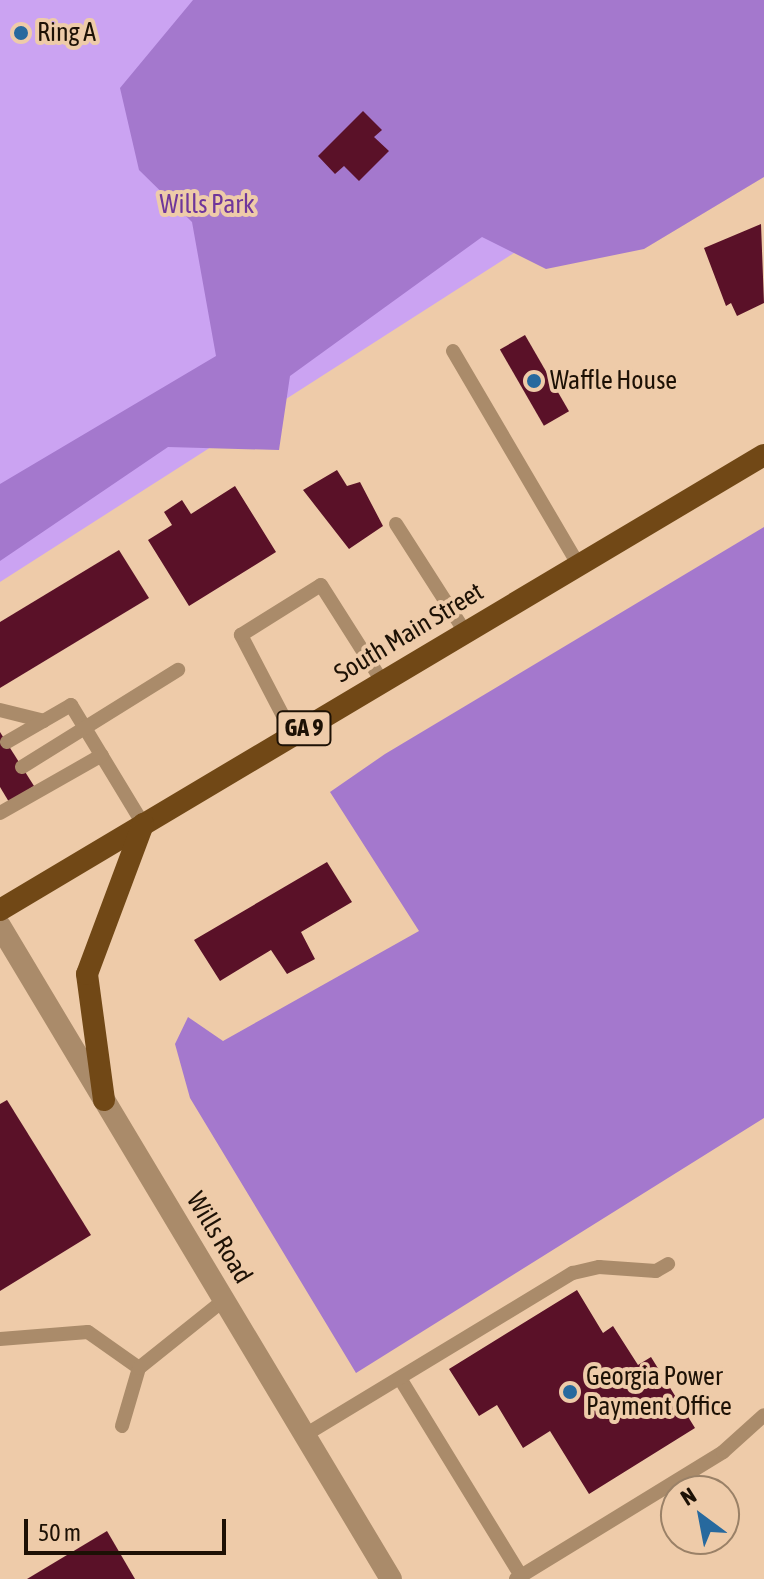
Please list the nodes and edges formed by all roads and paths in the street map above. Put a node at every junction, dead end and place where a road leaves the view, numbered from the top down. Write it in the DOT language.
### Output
graph roads {
  1 [pos="453,351"];
  2 [pos="764,455"];
  3 [pos="396,524"];
  4 [pos="578,564"];
  5 [pos="465,632"];
  6 [pos="178,670"];
  7 [pos="382,681"];
  8 [pos="0,710"];
  9 [pos="44,721"];
  10 [pos="86,730"];
  11 [pos="293,735"];
  12 [pos="7,742"];
  13 [pos="102,755"];
  14 [pos="22,767"];
  15 [pos="0,813"];
  16 [pos="143,824"];
  17 [pos="0,910"];
  18 [pos="0,926"];
  19 [pos="104,1100"];
  20 [pos="668,1264"];
  21 [pos="224,1300"];
  22 [pos="0,1339"];
  23 [pos="139,1368"];
  24 [pos="401,1380"];
  25 [pos="764,1415"];
  26 [pos="122,1426"];
  27 [pos="305,1435"];
  28 [pos="518,1578"];
  29 [pos="391,1579"];
  1 -- 4 [label="lane"];
  2 -- 4 [label="highway, South Main Street / GA 9"];
  3 -- 5 [label="lane"];
  4 -- 5 [label="highway, South Main Street / GA 9"];
  5 -- 7 [label="highway, South Main Street / GA 9"];
  6 -- 10 [label="lane"];
  7 -- 11 [label="highway, South Main Street / GA 9"];
  7 -- 11 [label="lane"];
  8 -- 9 [label="lane"];
  9 -- 10 [label="lane"];
  9 -- 12 [label="lane"];
  10 -- 13 [label="lane"];
  10 -- 14 [label="lane"];
  11 -- 16 [label="highway, South Main Street / GA 9"];
  13 -- 15 [label="lane"];
  13 -- 16 [label="lane"];
  16 -- 17 [label="highway, South Main Street / GA 9"];
  16 -- 19 [label="highway"];
  18 -- 19 [label="street, Wills Road"];
  19 -- 21 [label="street, Wills Road"];
  20 -- 24 [label="lane"];
  21 -- 23 [label="lane"];
  21 -- 27 [label="street, Wills Road"];
  22 -- 23 [label="lane"];
  23 -- 26 [label="lane"];
  24 -- 27 [label="lane"];
  24 -- 28 [label="lane"];
  25 -- 28 [label="lane"];
  27 -- 29 [label="street, Wills Road"];
}
